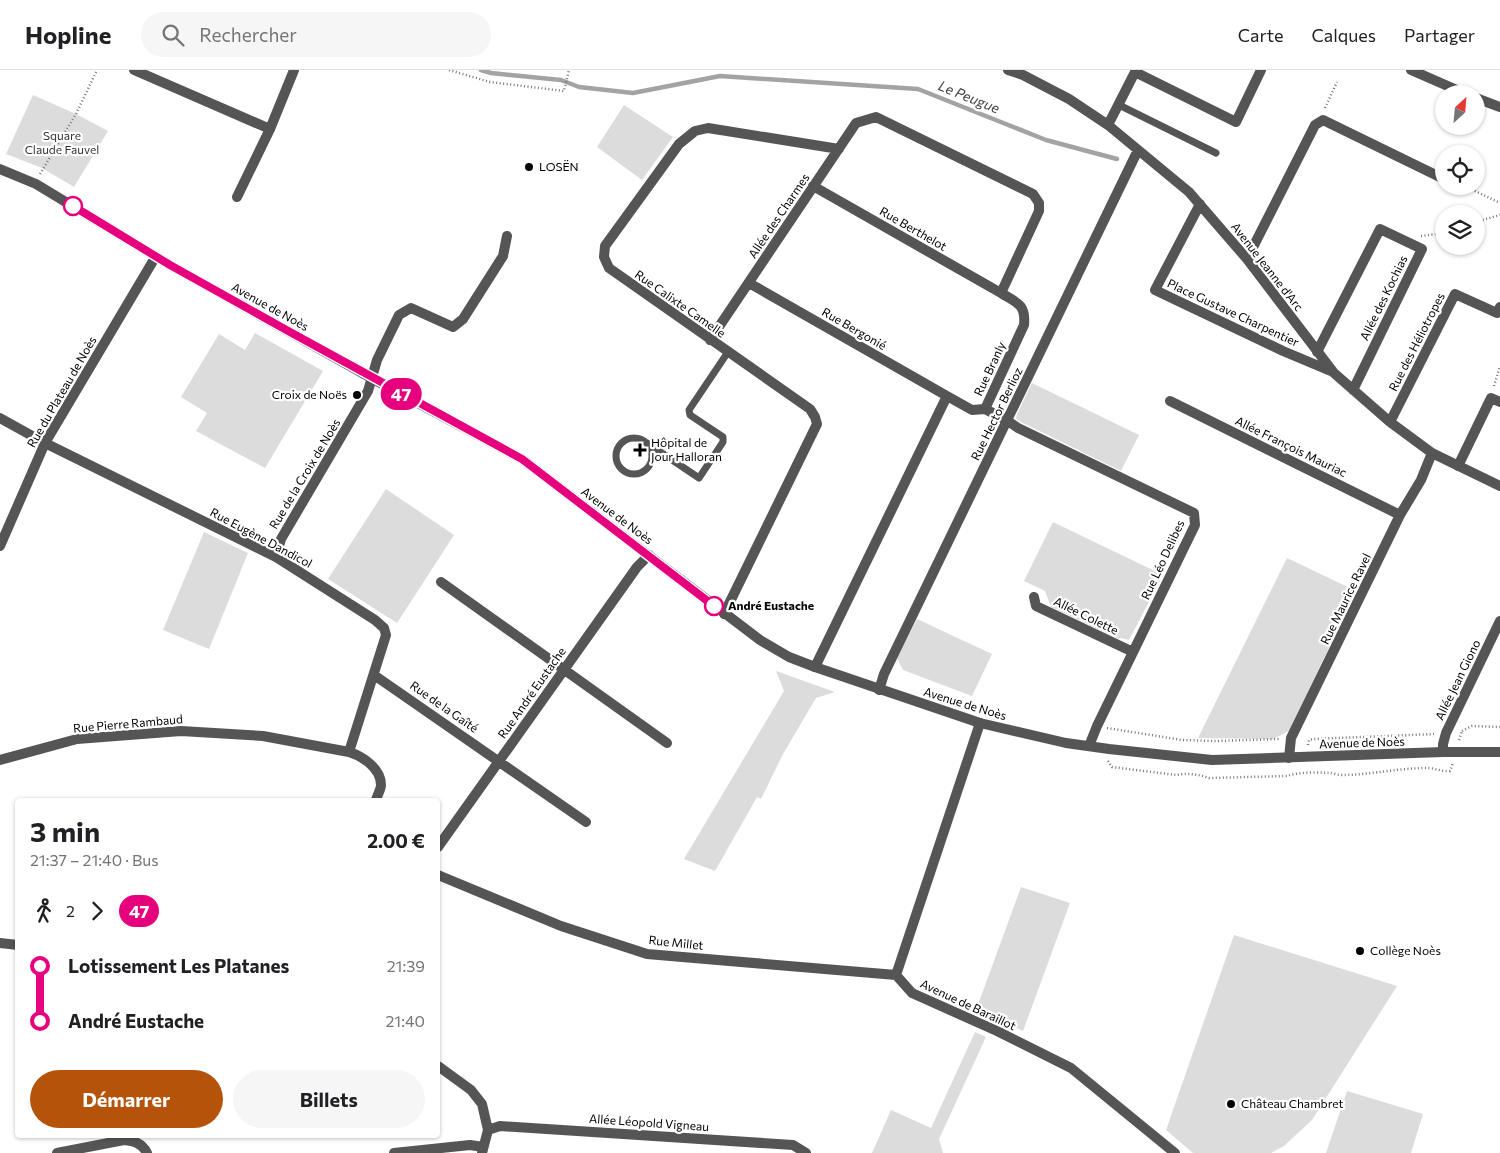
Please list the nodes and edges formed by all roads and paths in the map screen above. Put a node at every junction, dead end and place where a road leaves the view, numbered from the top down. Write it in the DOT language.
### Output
graph roads {
  1 [pos="97,70"];
  2 [pos="134,70"];
  3 [pos="294,70"];
  4 [pos="450,70"];
  5 [pos="1008,70"];
  6 [pos="1261,70"];
  7 [pos="1411,70"];
  8 [pos="568,71"];
  9 [pos="1024,72"];
  10 [pos="1337,82"];
  11 [pos="1445,85"];
  12 [pos="1485,101"];
  13 [pos="1119,105"];
  14 [pos="1500,106"];
  15 [pos="1318,123"];
  16 [pos="1108,125"];
  17 [pos="270,130"];
  18 [pos="839,149"];
  19 [pos="1138,150"];
  20 [pos="1216,153"];
  21 [pos="0,169"];
  22 [pos="1435,175"];
  23 [pos="36,184"];
  24 [pos="814,186"];
  25 [pos="1483,195"];
  26 [pos="236,197"];
  27 [pos="1500,203"];
  28 [pos="1200,204"];
  29 [pos="1500,215"];
  30 [pos="1485,219"];
  31 [pos="507,236"];
  32 [pos="156,256"];
  33 [pos="1246,259"];
  34 [pos="749,283"];
  35 [pos="1001,293"];
  36 [pos="1500,307"];
  37 [pos="710,340"];
  38 [pos="728,352"];
  39 [pos="1317,352"];
  40 [pos="1500,366"];
  41 [pos="1334,373"];
  42 [pos="371,378"];
  43 [pos="1353,390"];
  44 [pos="946,396"];
  45 [pos="1496,400"];
  46 [pos="1170,401"];
  47 [pos="985,409"];
  48 [pos="0,418"];
  49 [pos="1008,421"];
  50 [pos="1390,422"];
  51 [pos="647,443"];
  52 [pos="45,444"];
  53 [pos="1432,453"];
  54 [pos="1458,466"];
  55 [pos="1500,486"];
  56 [pos="1400,515"];
  57 [pos="0,546"];
  58 [pos="649,555"];
  59 [pos="276,557"];
  60 [pos="441,582"];
  61 [pos="1034,597"];
  62 [pos="724,614"];
  63 [pos="1500,621"];
  64 [pos="1133,652"];
  65 [pos="815,667"];
  66 [pos="564,670"];
  67 [pos="374,674"];
  68 [pos="879,690"];
  69 [pos="980,724"];
  70 [pos="1097,726"];
  71 [pos="1500,727"];
  72 [pos="1446,733"];
  73 [pos="1292,738"];
  74 [pos="1310,740"];
  75 [pos="668,743"];
  76 [pos="1089,746"];
  77 [pos="1307,748"];
  78 [pos="349,752"];
  79 [pos="1443,752"];
  80 [pos="1500,752"];
  81 [pos="1290,758"];
  82 [pos="0,760"];
  83 [pos="500,761"];
  84 [pos="377,798"];
  85 [pos="586,822"];
  86 [pos="440,844"];
  87 [pos="440,875"];
  88 [pos="0,943"];
  89 [pos="15,945"];
  90 [pos="896,975"];
  91 [pos="440,1067"];
  92 [pos="488,1130"];
  93 [pos="483,1150"];
  94 [pos="57,1153"];
  95 [pos="147,1153"];
  96 [pos="394,1153"];
  97 [pos="806,1153"];
  98 [pos="1175,1153"];
  1 -- 23 [label="path"];
  2 -- 17 [label="street"];
  3 -- 17 [label="street"];
  4 -- 8 [label="path"];
  5 -- 9 [label="street, Avenue Jeanne d'Arc"];
  6 -- 13 [label="street"];
  7 -- 11 [label="street"];
  9 -- 16 [label="street, Avenue Jeanne d'Arc"];
  10 -- 15 [label="path"];
  12 -- 14 [label="street"];
  13 -- 16 [label="street"];
  13 -- 20 [label="lane"];
  15 -- 22 [label="street"];
  15 -- 33 [label="street"];
  16 -- 19 [label="street, Avenue Jeanne d'Arc"];
  17 -- 26 [label="street"];
  18 -- 24 [label="street, Allée des Charmes"];
  18 -- 35 [label="street, Allée des Charmes"];
  18 -- 37 [label="street, Rue Calixte Camelle"];
  19 -- 28 [label="street, Avenue Jeanne d'Arc"];
  19 -- 49 [label="street, Rue Hector Berlioz"];
  21 -- 23 [label="street, Avenue de Noès"];
  23 -- 32 [label="street, Avenue de Noès"];
  24 -- 34 [label="street, Allée des Charmes"];
  24 -- 35 [label="street, Rue Berthelot"];
  25 -- 27 [label="path"];
  28 -- 33 [label="street, Avenue Jeanne d'Arc"];
  28 -- 41 [label="street, Place Gustave Charpentier"];
  29 -- 30 [label="path"];
  31 -- 42 [label="street, Rue de la Croix de Noès"];
  32 -- 42 [label="street, Avenue de Noès"];
  32 -- 52 [label="street, Rue du Plateau de Noès"];
  33 -- 39 [label="street, Avenue Jeanne d'Arc"];
  34 -- 37 [label="street, Allée des Charmes"];
  34 -- 44 [label="street, Rue Bergonié"];
  35 -- 47 [label="street, Rue Branly"];
  36 -- 50 [label="street, Rue des Héliotropes"];
  37 -- 38 [label="street, Rue Calixte Camelle"];
  38 -- 51 [label="lane"];
  38 -- 62 [label="street, Rue Calixte Camelle"];
  39 -- 41 [label="street, Avenue Jeanne d'Arc"];
  39 -- 43 [label="street, Allée des Kochias"];
  40 -- 45 [label="path"];
  41 -- 43 [label="street, Avenue Jeanne d'Arc"];
  42 -- 58 [label="street, Avenue de Noès"];
  42 -- 59 [label="street, Rue de la Croix de Noès"];
  43 -- 50 [label="street, Avenue Jeanne d'Arc"];
  44 -- 47 [label="street, Rue Branly"];
  44 -- 65 [label="street"];
  45 -- 54 [label="street"];
  46 -- 56 [label="street, Allée François Mauriac"];
  47 -- 49 [label="street, Rue Léo Delibes"];
  48 -- 52 [label="street, Rue Eugène Dandicol"];
  49 -- 64 [label="street, Rue Léo Delibes"];
  49 -- 68 [label="street, Rue Hector Berlioz"];
  50 -- 53 [label="street, Avenue Jeanne d'Arc"];
  51 -- 51 [label="lane"];
  52 -- 57 [label="street, Rue du Plateau de Noès"];
  52 -- 59 [label="street, Rue Eugène Dandicol"];
  53 -- 54 [label="street, Avenue Jeanne d'Arc"];
  53 -- 56 [label="street, Rue Maurice Ravel"];
  54 -- 55 [label="street, Avenue Jeanne d'Arc"];
  56 -- 73 [label="street, Rue Maurice Ravel"];
  58 -- 62 [label="street, Avenue de Noès"];
  58 -- 66 [label="street, Rue André Eustache"];
  59 -- 67 [label="street, Rue Eugène Dandicol"];
  60 -- 66 [label="street"];
  61 -- 64 [label="street, Allée Colette"];
  62 -- 65 [label="street, Avenue de Noès"];
  63 -- 72 [label="street, Allée Jean Giono"];
  64 -- 70 [label="street, Rue Léo Delibes"];
  65 -- 68 [label="street, Avenue de Noès"];
  66 -- 75 [label="street"];
  66 -- 83 [label="street, Rue André Eustache"];
  67 -- 78 [label="street, Rue Eugène Dandicol"];
  67 -- 83 [label="street, Rue de la Gaîté"];
  68 -- 69 [label="street, Avenue de Noès"];
  69 -- 76 [label="street, Avenue de Noès"];
  69 -- 90 [label="street"];
  70 -- 73 [label="path"];
  70 -- 76 [label="street, Rue Léo Delibes"];
  71 -- 72 [label="path"];
  72 -- 74 [label="path"];
  72 -- 79 [label="street, Allée Jean Giono"];
  73 -- 74 [label="path"];
  73 -- 81 [label="street, Rue Maurice Ravel"];
  74 -- 77 [label="path"];
  76 -- 81 [label="street, Avenue de Noès"];
  78 -- 82 [label="street, Rue Pierre Rambaud"];
  78 -- 84 [label="street"];
  79 -- 80 [label="street, Avenue de Noès"];
  79 -- 81 [label="street, Avenue de Noès"];
  83 -- 85 [label="street, Rue de la Gaîté"];
  83 -- 86 [label="street, Rue André Eustache"];
  87 -- 90 [label="street, Rue Millet"];
  88 -- 89 [label="street"];
  90 -- 98 [label="street, Avenue de Baraillot"];
  91 -- 92 [label="street"];
  92 -- 93 [label="street"];
  92 -- 97 [label="street, Allée Léopold Vigneau"];
  93 -- 96 [label="street"];
  94 -- 95 [label="street"];
}
